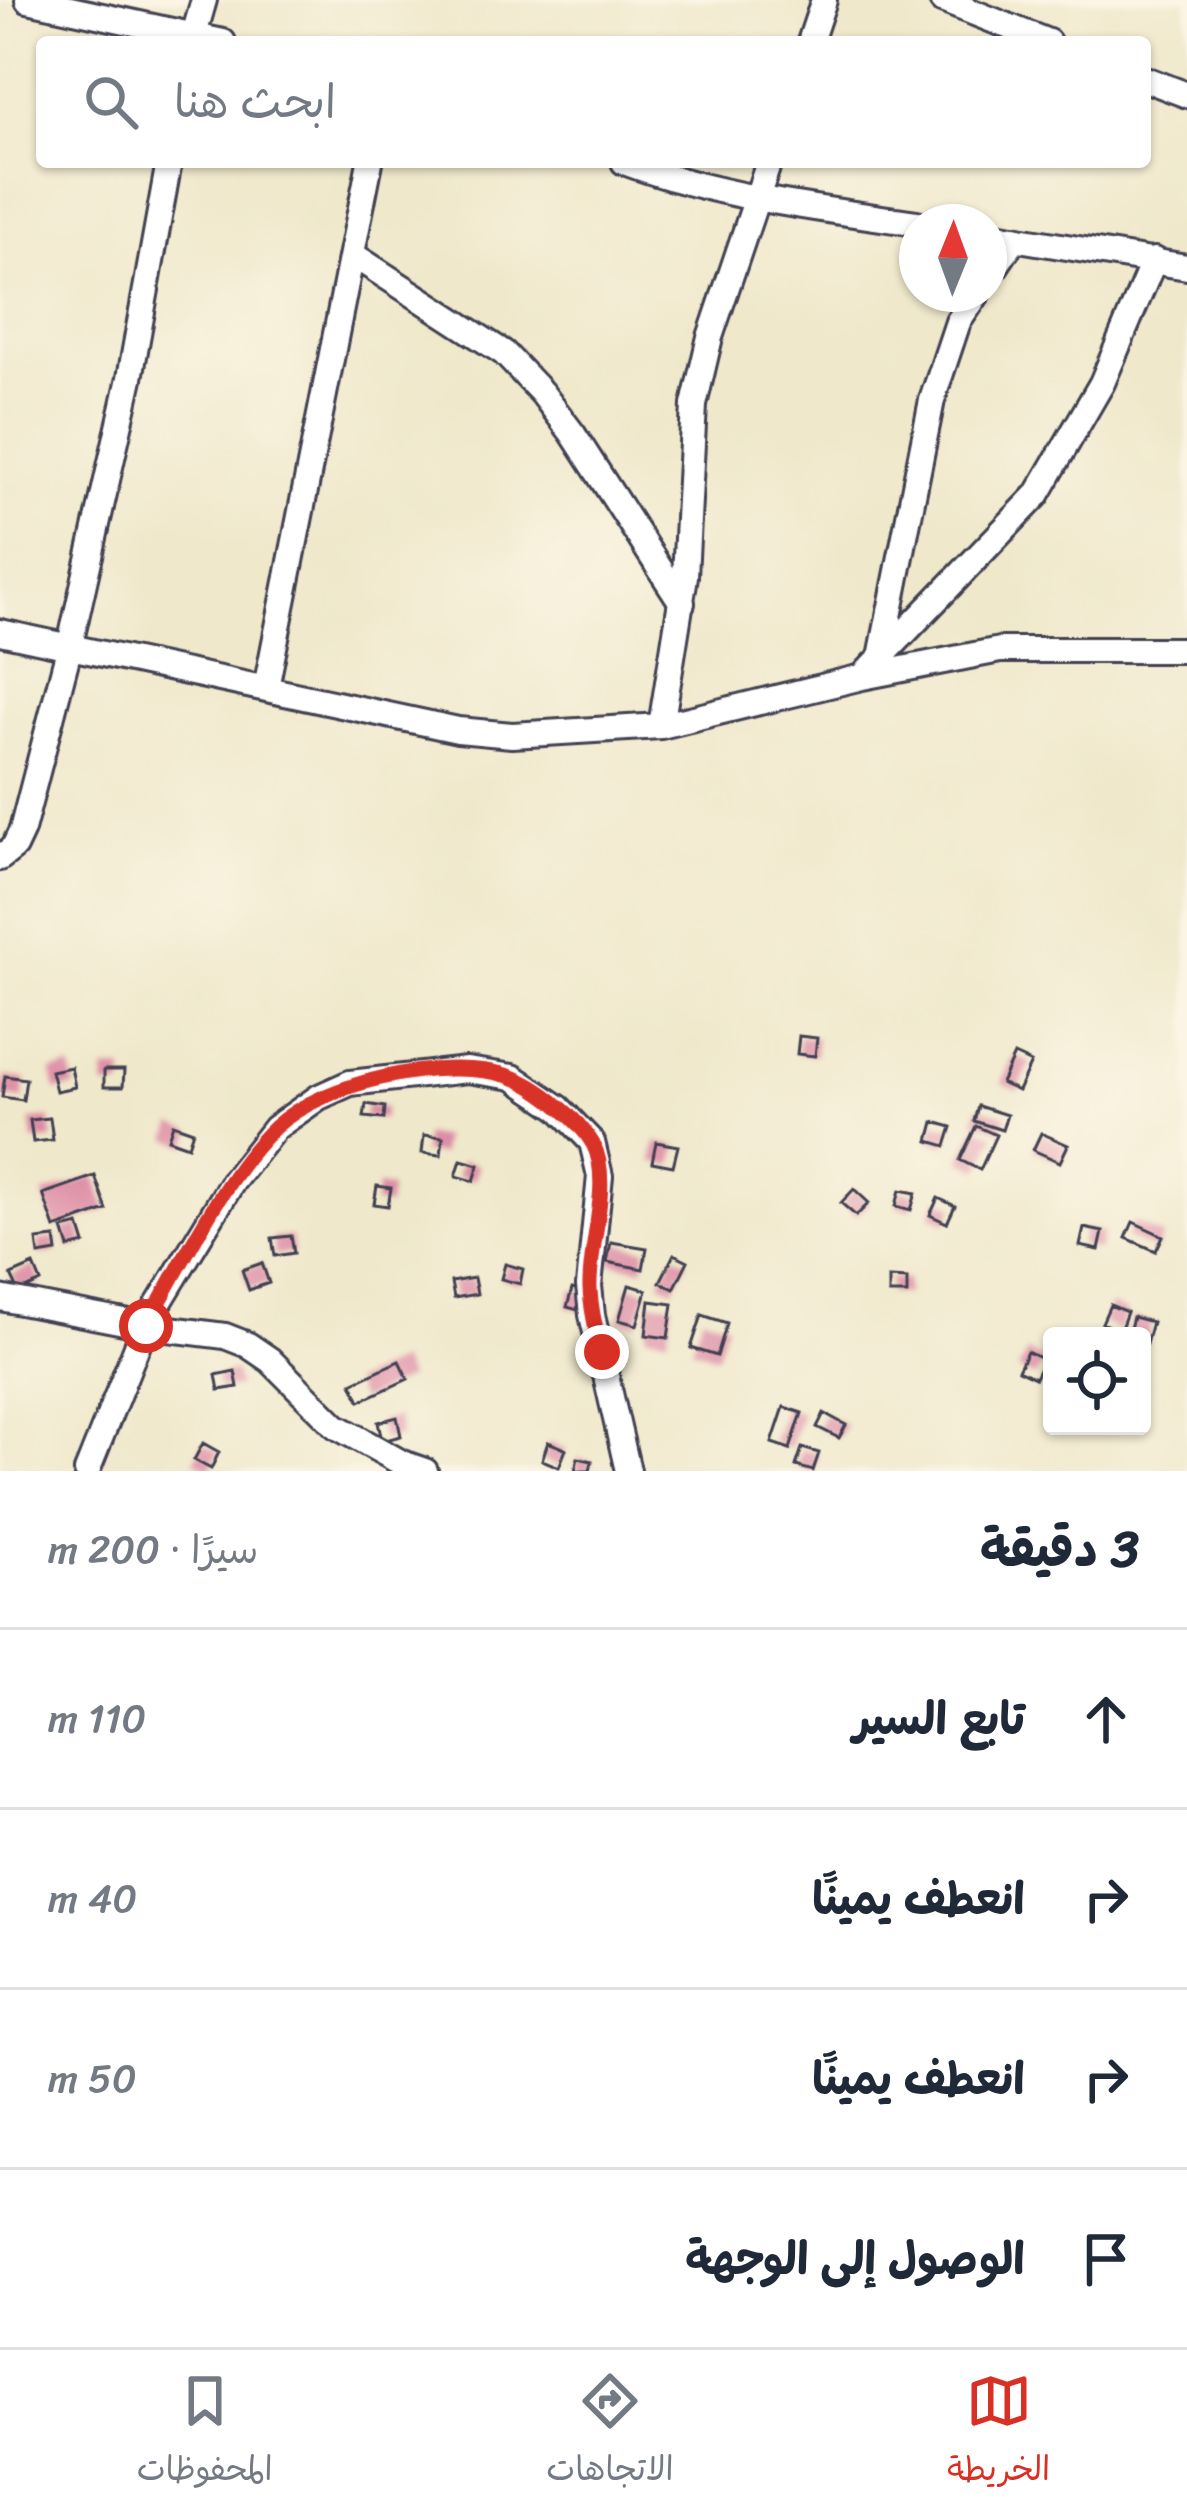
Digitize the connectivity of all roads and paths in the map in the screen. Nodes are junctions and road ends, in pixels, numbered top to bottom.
1 (28, 0) edge
2 (204, 0) edge
3 (795, 0) edge
4 (943, 0) edge
5 (823, 4) edge
6 (180, 36) edge
7 (194, 36) edge
8 (812, 36) edge
9 (1033, 36) edge
10 (1151, 81) edge
11 (1187, 95) edge
12 (169, 168) edge
13 (369, 168) edge
14 (640, 168) edge
15 (767, 168) edge
16 (756, 200) junction
17 (899, 221) edge
18 (1007, 237) edge
19 (353, 255) junction
20 (1154, 260) junction
21 (1187, 267) edge
22 (965, 312) edge
23 (682, 603) junction
24 (0, 632) edge
25 (69, 650) junction
26 (1187, 650) edge
27 (871, 668) junction
28 (266, 688) junction
29 (661, 726) junction
30 (0, 858) edge
31 (0, 1298) edge
32 (146, 1326) junction
33 (87, 1471) edge
34 (425, 1471) edge
35 (628, 1471) edge

1 - 6 street
2 - 7 street
3 - 5 street
4 - 9 street
5 - 8 street
10 - 11 street
12 - 25 street
13 - 19 street
14 - 16 street
15 - 16 street
16 - 17 street
16 - 23 street
18 - 20 street
19 - 23 street
19 - 28 street
20 - 21 street
20 - 27 street
22 - 27 street
23 - 29 street
24 - 25 street
25 - 28 street
25 - 30 street
26 - 27 street
27 - 29 street
28 - 29 street
31 - 32 street
32 - 33 street
32 - 34 street
32 - 35 street

